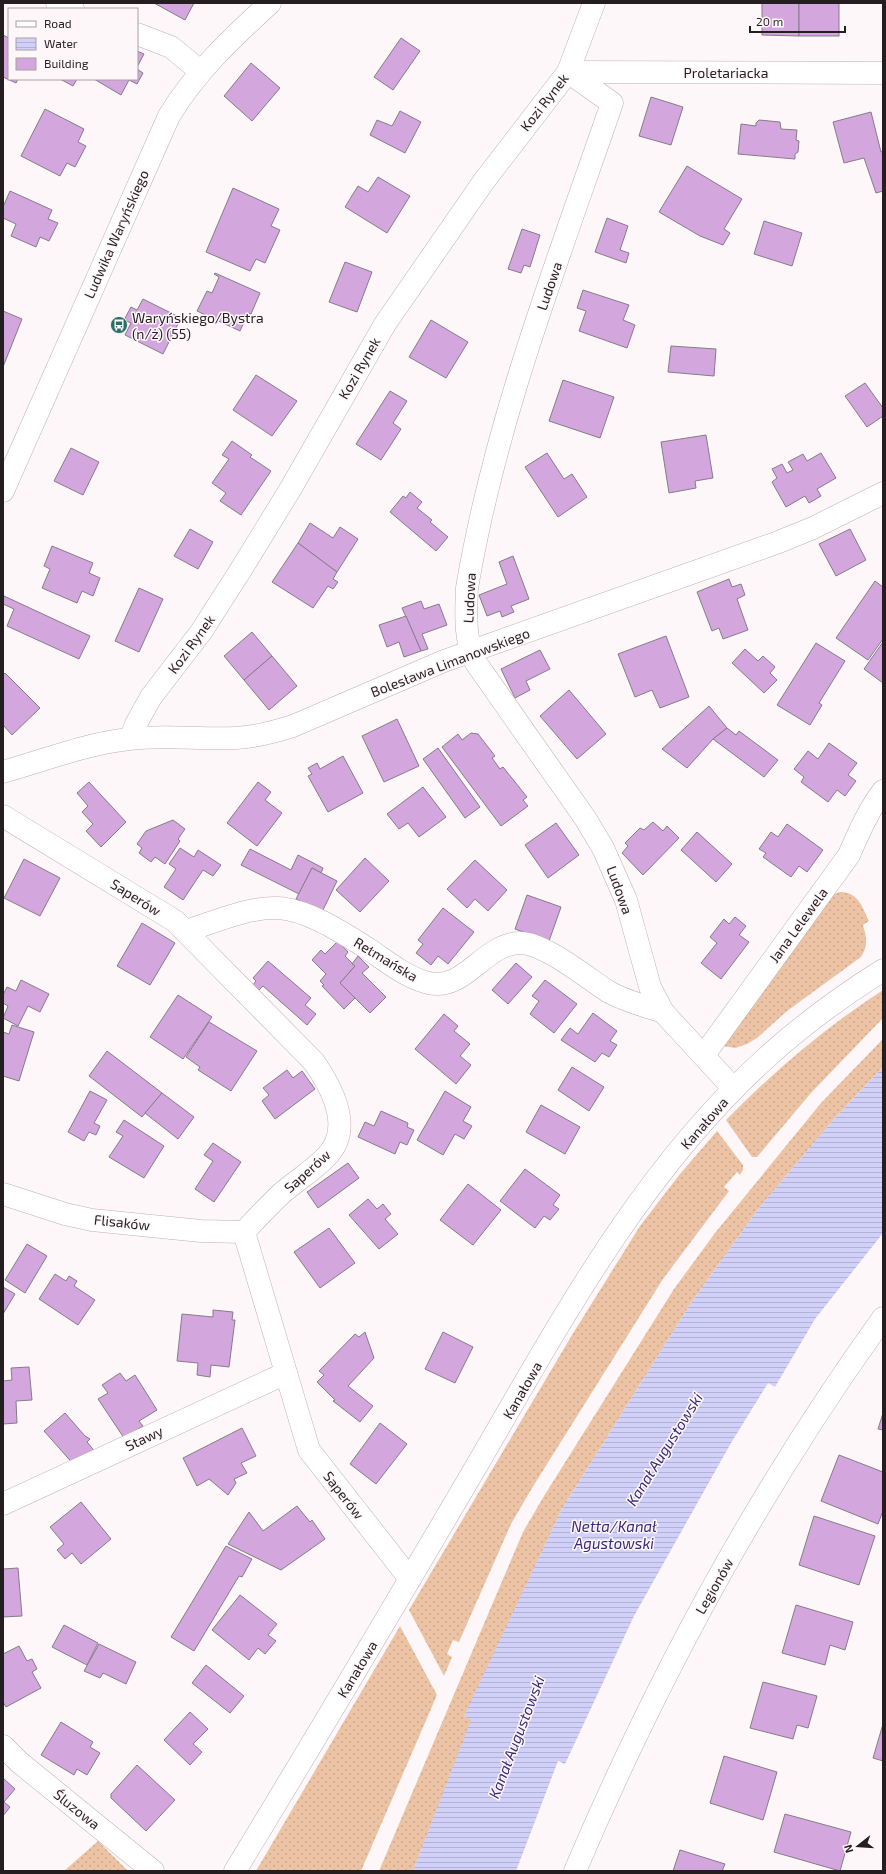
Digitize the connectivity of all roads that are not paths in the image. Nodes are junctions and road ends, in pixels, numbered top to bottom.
1 (58, 3) edge
2 (270, 3) edge
3 (594, 3) edge
4 (70, 8) edge
5 (138, 34) edge
6 (200, 71) junction
7 (568, 72) junction
8 (883, 73) edge
9 (3, 491) edge
10 (883, 493) edge
11 (470, 651) junction
12 (131, 738) junction
13 (3, 772) edge
14 (883, 791) edge
15 (3, 816) edge
16 (186, 931) junction
17 (883, 970) edge
18 (663, 1012) junction
19 (704, 1055) junction
20 (734, 1089) junction
21 (3, 1194) edge
22 (244, 1232) junction
23 (883, 1318) edge
24 (286, 1373) junction
25 (3, 1504) edge
26 (410, 1579) junction
27 (3, 1746) edge
28 (153, 1871) edge
29 (235, 1871) edge
30 (575, 1871) edge

1 - 4 street
2 - 6 street, Ludwika Waryńskiego
3 - 7 street, Kozi Rynek
5 - 6 street
6 - 9 street, Ludwika Waryńskiego
7 - 8 street, Proletariacka
7 - 11 street, Ludowa
7 - 12 street, Kozi Rynek
10 - 11 street, Bolesława Limanowskiego
11 - 12 street, Bolesława Limanowskiego
11 - 18 street, Ludowa
12 - 13 street, Bolesława Limanowskiego
14 - 19 street, Jana Lelewela
15 - 16 street, Saperów
16 - 18 street, Retmańska
16 - 22 street, Saperów
17 - 20 street, Kanałowa
18 - 19 street, Ludowa
19 - 20 street, Ludowa
20 - 26 street, Kanałowa
21 - 22 street, Flisaków
22 - 24 street, Saperów
23 - 30 street, Legionów
24 - 25 street, Stawy
24 - 26 street, Saperów
26 - 29 street, Kanałowa
27 - 28 street, Śluzowa

